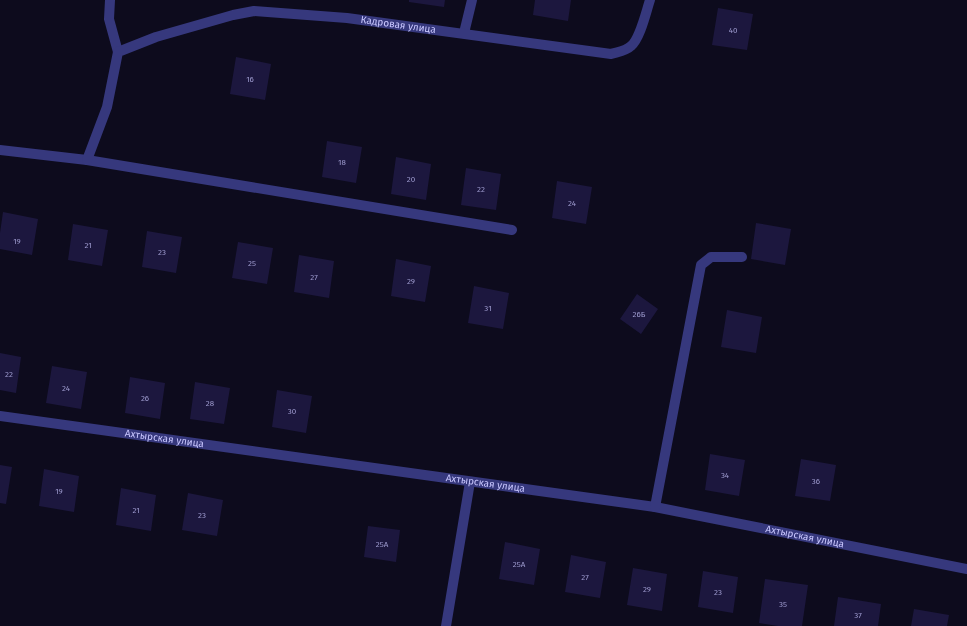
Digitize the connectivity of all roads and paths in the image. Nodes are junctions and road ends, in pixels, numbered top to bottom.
1 (110, 0) edge
2 (472, 0) edge
3 (650, 0) edge
4 (464, 33) junction
5 (118, 52) junction
6 (0, 150) edge
7 (87, 160) junction
8 (512, 230) dead end
9 (742, 256) dead end
10 (0, 416) edge
11 (470, 482) junction
12 (654, 506) junction
13 (967, 569) edge
14 (446, 626) edge

1 - 5 street
2 - 4 street
3 - 4 street, Кадровая улица
4 - 5 street, Кадровая улица
5 - 7 street
6 - 7 street
7 - 8 street
9 - 12 street
10 - 11 street, Ахтырская улица
11 - 12 street, Ахтырская улица
11 - 14 street
12 - 13 street, Ахтырская улица

